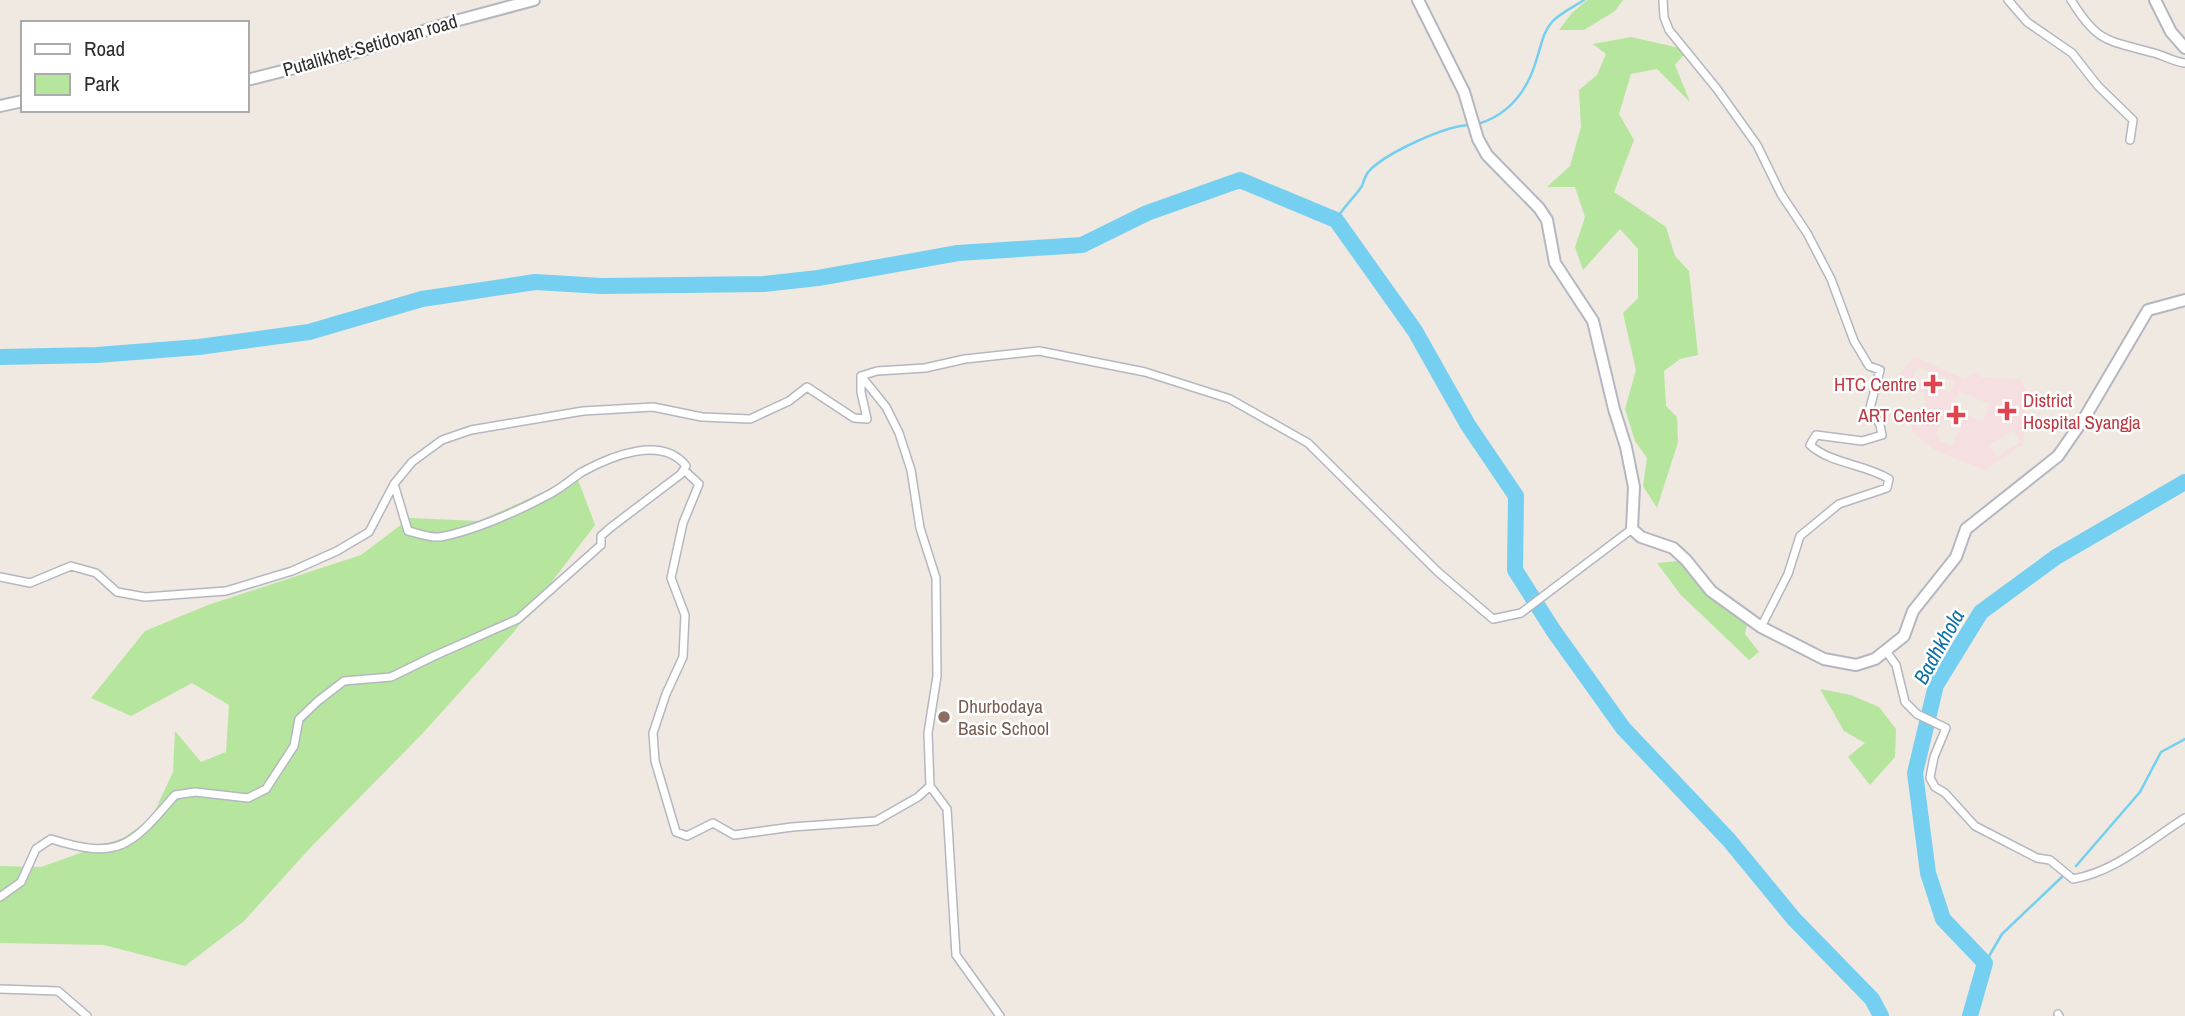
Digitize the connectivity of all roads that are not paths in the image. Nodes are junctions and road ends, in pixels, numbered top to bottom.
1 (534, 0) edge
2 (1418, 0) edge
3 (1663, 0) edge
4 (2008, 0) edge
5 (2071, 0) edge
6 (2155, 0) edge
7 (2185, 48) edge
8 (2185, 63) edge
9 (248, 80) edge
10 (21, 102) edge
11 (0, 106) edge
12 (2130, 140) dead end
13 (2185, 300) edge
14 (861, 376) junction
15 (684, 470) junction
16 (394, 484) junction
17 (1629, 532) junction
18 (0, 577) edge
19 (1761, 627) junction
20 (1886, 651) junction
21 (930, 786) junction
22 (2185, 818) edge
23 (0, 897) edge
24 (0, 989) edge
25 (87, 1016) edge
26 (1000, 1016) edge

1 - 9 main road, Putalikhet-Setidovan road
2 - 17 main road
3 - 19 street
4 - 12 street
5 - 8 street
6 - 7 main road
10 - 11 main road
13 - 20 main road
14 - 16 street
14 - 17 street
14 - 21 street
15 - 16 street
15 - 21 street
15 - 23 street
16 - 18 street
17 - 19 main road
19 - 20 main road
20 - 22 street
21 - 26 street
24 - 25 street

